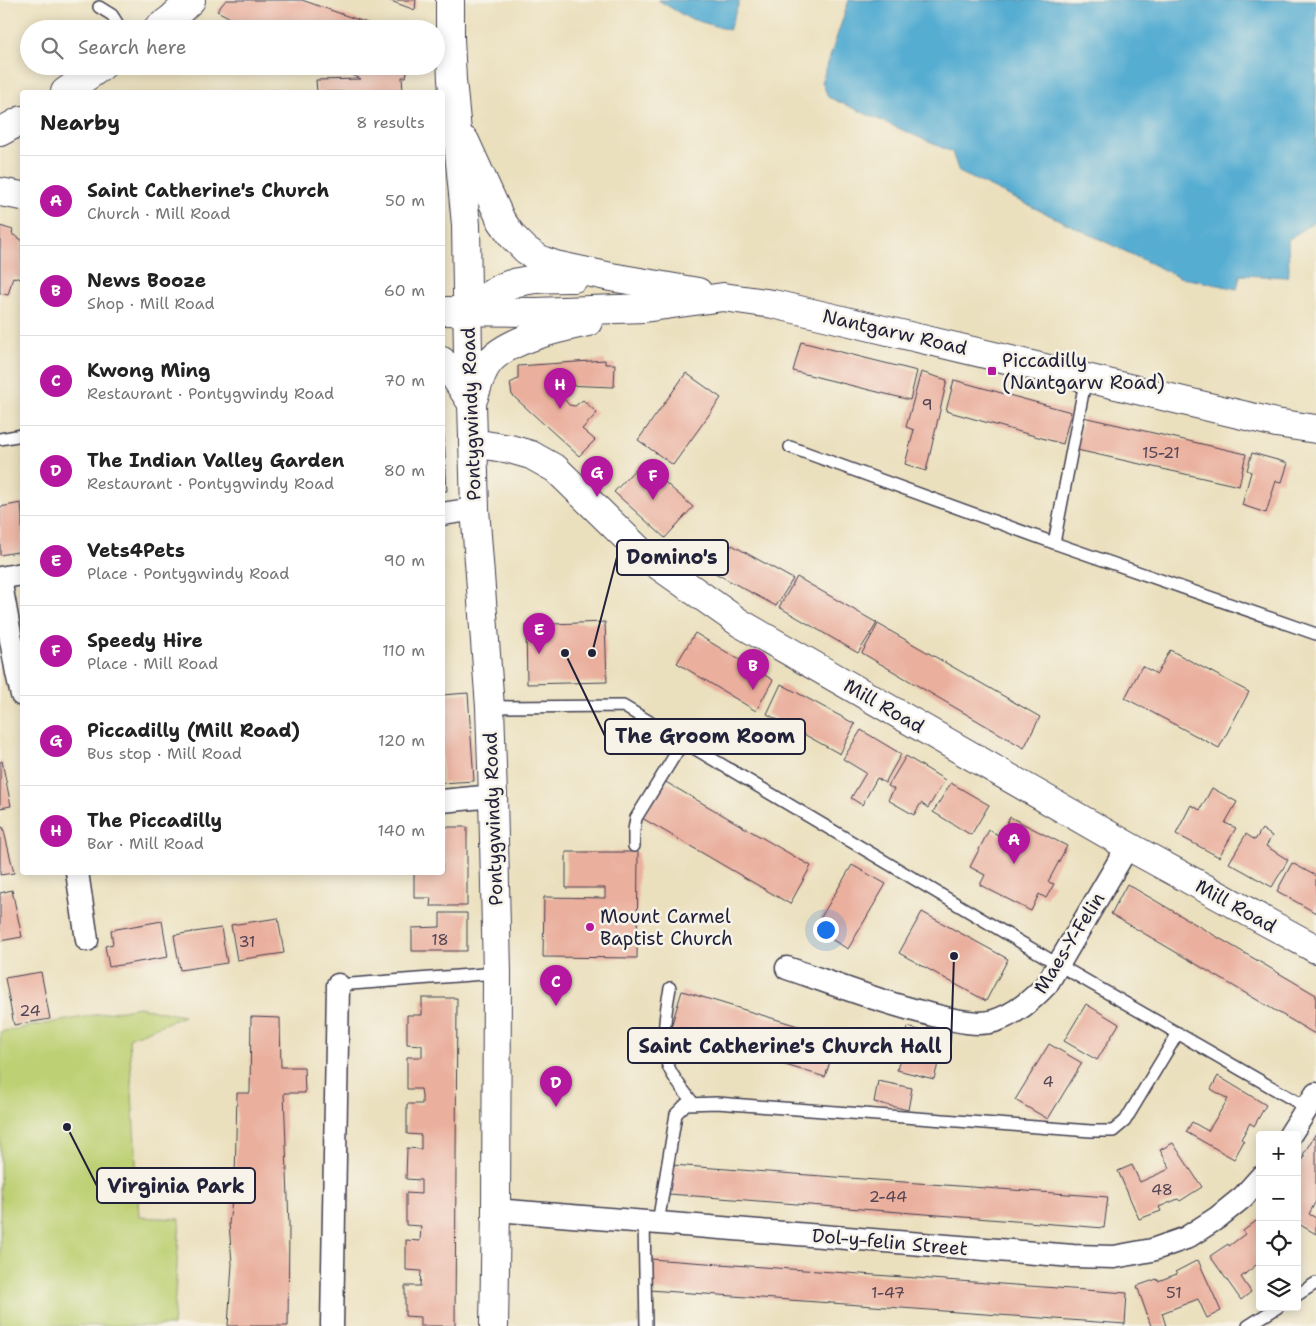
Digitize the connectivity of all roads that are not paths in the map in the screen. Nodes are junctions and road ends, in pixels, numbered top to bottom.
1 (191, 0) edge
2 (450, 0) edge
3 (99, 7) dead end
4 (115, 20) edge
5 (169, 20) edge
6 (89, 75) edge
7 (68, 90) edge
8 (20, 121) edge
9 (456, 122) junction
10 (0, 132) edge
11 (0, 192) edge
12 (20, 196) edge
13 (611, 277) junction
14 (722, 297) junction
15 (644, 308) junction
16 (455, 312) edge
17 (445, 365) edge
18 (1086, 377) junction
19 (472, 403) junction
20 (1316, 429) edge
21 (20, 435) edge
22 (0, 439) edge
23 (473, 444) junction
24 (790, 447) dead end
25 (475, 510) junction
26 (445, 514) edge
27 (1054, 543) junction
28 (20, 574) edge
29 (0, 578) edge
30 (1316, 634) edge
31 (20, 687) edge
32 (490, 707) junction
33 (683, 742) junction
34 (493, 796) junction
35 (445, 801) edge
36 (634, 846) dead end
37 (1128, 846) junction
38 (77, 875) edge
39 (87, 940) dead end
40 (1316, 949) edge
41 (1059, 965) junction
42 (787, 968) dead end
43 (497, 973) junction
44 (338, 985) joint
45 (670, 988) dead end
46 (1178, 1033) junction
47 (693, 1104) junction
48 (1313, 1105) edge
49 (1293, 1131) edge
50 (1256, 1183) edge
51 (496, 1210) junction
52 (651, 1222) junction
53 (1316, 1284) edge
54 (1301, 1293) edge
55 (1272, 1311) edge
56 (332, 1326) edge
57 (494, 1326) edge
58 (646, 1326) edge
59 (1248, 1326) edge

1 - 5 main road
2 - 9 main road, Pontygwindy Road
3 - 4 lane
6 - 7 main road
8 - 10 main road
9 - 13 main road
9 - 16 main road, Pontygwindy Road
11 - 12 main road
13 - 14 main road
13 - 16 main road
14 - 15 main road, Nantgarw Road
14 - 18 main road, Nantgarw Road
15 - 16 main road, Nantgarw Road
15 - 19 main road
16 - 19 main road, Pontygwindy Road
17 - 19 main road
18 - 20 main road, Nantgarw Road
18 - 27 lane
19 - 23 main road, Pontygwindy Road
21 - 22 lane
23 - 25 main road, Pontygwindy Road
23 - 37 main road, Mill Road
24 - 27 lane
25 - 26 street
25 - 32 main road, Pontygwindy Road
27 - 30 lane
28 - 29 street
29 - 31 street
32 - 33 lane
32 - 34 main road, Pontygwindy Road
33 - 36 lane
33 - 41 lane
34 - 35 street
34 - 43 main road, Pontygwindy Road
37 - 40 main road, Mill Road
37 - 41 street, Maes-Y-Felin
38 - 39 street
41 - 42 street, Maes-Y-Felin
41 - 46 lane
43 - 44 lane
43 - 51 main road, Pontygwindy Road
44 - 56 street
45 - 47 lane
46 - 47 lane
46 - 48 lane
47 - 52 lane
48 - 49 street
50 - 52 street, Dol-y-felin Street
51 - 52 street, Dol-y-felin Street
51 - 57 main road, Pontygwindy Road
52 - 58 lane
53 - 54 lane
55 - 59 lane

